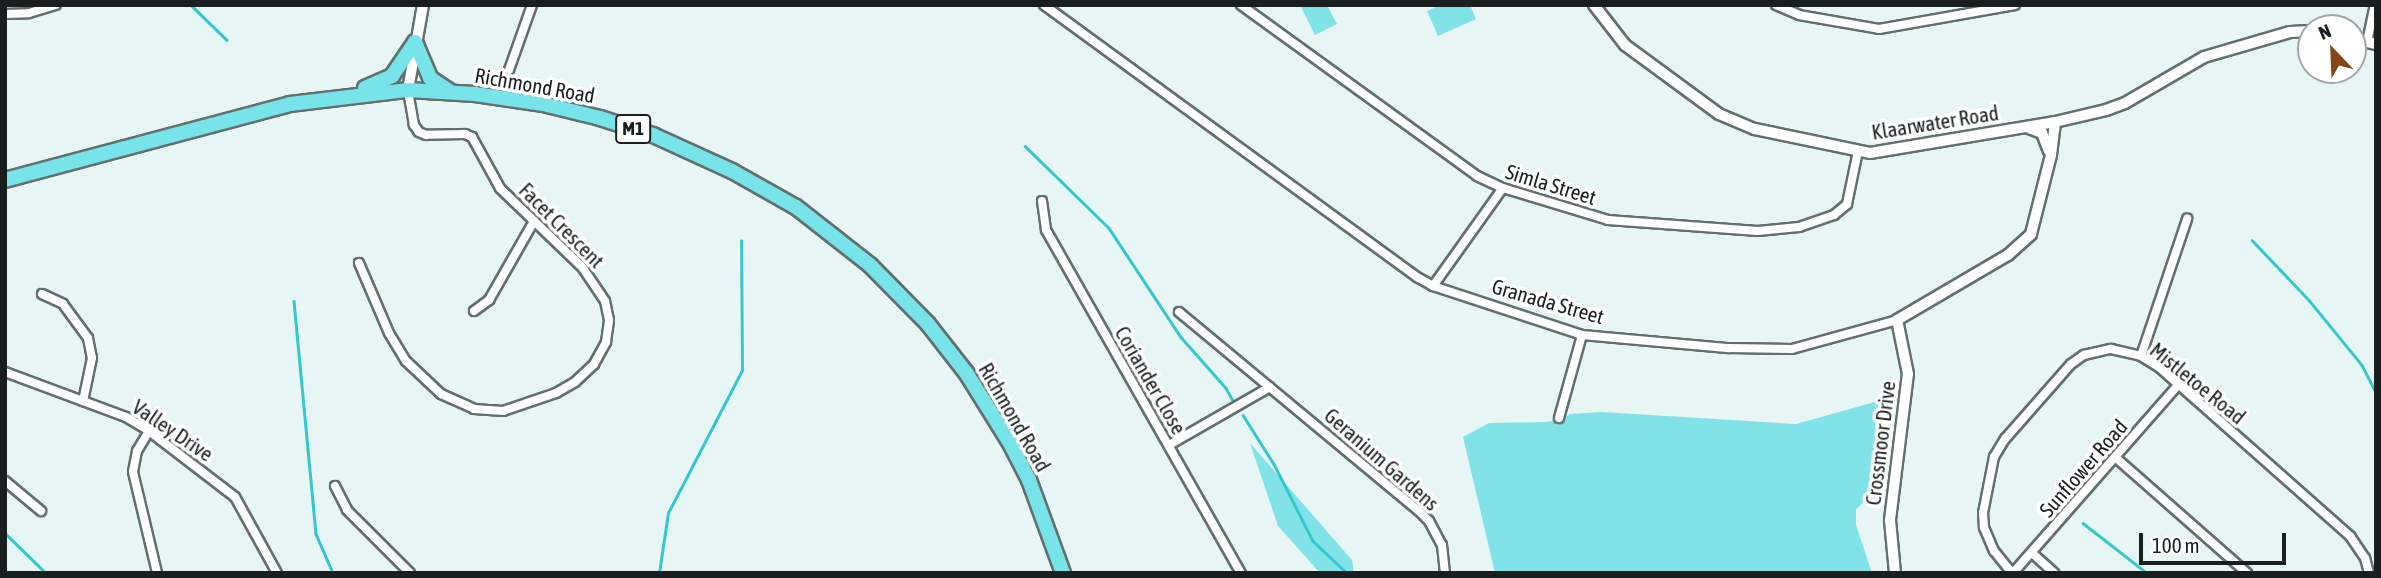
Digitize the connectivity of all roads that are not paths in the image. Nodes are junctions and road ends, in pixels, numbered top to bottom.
1 (56, 5) edge
2 (423, 5) edge
3 (532, 5) edge
4 (1044, 5) edge
5 (1241, 5) edge
6 (1594, 5) edge
7 (1776, 5) edge
8 (2015, 5) edge
9 (2375, 5) edge
10 (5, 14) edge
11 (2297, 32) edge
12 (415, 43) junction
13 (2371, 43) edge
14 (509, 70) dead end
15 (408, 90) junction
16 (450, 92) junction
17 (333, 97) junction
18 (2055, 122) junction
19 (2026, 127) junction
20 (1858, 151) junction
21 (2051, 155) junction
22 (5, 180) edge
23 (1503, 188) junction
24 (1042, 201) dead end
25 (2187, 219) dead end
26 (534, 221) junction
27 (359, 263) dead end
28 (1433, 286) junction
29 (42, 294) dead end
30 (474, 311) dead end
31 (1180, 312) dead end
32 (1897, 320) junction
33 (1582, 335) junction
34 (2141, 356) junction
35 (5, 372) edge
36 (2178, 385) junction
37 (1270, 387) junction
38 (83, 401) junction
39 (1559, 418) dead end
40 (149, 431) junction
41 (1169, 445) junction
42 (2115, 457) junction
43 (5, 481) edge
44 (335, 486) dead end
45 (41, 511) dead end
46 (2032, 553) junction
47 (157, 573) edge
48 (277, 573) edge
49 (410, 573) edge
50 (1063, 573) edge
51 (1241, 573) edge
52 (1445, 573) edge
53 (1895, 573) edge
54 (2012, 573) edge
55 (2054, 573) edge
56 (2247, 573) edge
57 (2369, 573) edge

1 - 10 street
2 - 12 street
3 - 14 street
4 - 28 street, Granada Street
5 - 23 street, Simla Street
6 - 20 street, Klaarwater Road
7 - 8 street
9 - 13 street
11 - 18 street, Klaarwater Road
12 - 15 street
12 - 16 highway
12 - 17 highway
15 - 16 highway, Richmond Road / M1
15 - 17 highway, Richmond Road / M1
15 - 26 street, Facet Crescent
16 - 50 highway, Richmond Road / M1
17 - 22 highway, Richmond Road / M1
18 - 19 street, Klaarwater Road
18 - 21 street, Granada Street
19 - 20 street, Klaarwater Road
19 - 21 street
20 - 23 street, Simla Street
21 - 32 street, Granada Street
23 - 28 street
24 - 41 street, Coriander Close
25 - 34 street
26 - 27 street, Facet Crescent
26 - 30 street
28 - 33 street, Granada Street
29 - 38 street
31 - 37 street, Geranium Gardens
32 - 33 street, Granada Street
32 - 53 street, Crossmoor Drive
33 - 39 street
34 - 36 street, Mistletoe Road
34 - 54 street, Mistletoe Road
35 - 38 street, Valley Drive
36 - 42 street, Sunflower Road
36 - 57 street, Mistletoe Road
37 - 41 street
37 - 52 street, Geranium Gardens
38 - 40 street, Valley Drive
40 - 47 street
40 - 48 street, Valley Drive
41 - 51 street, Coriander Close
42 - 46 street, Sunflower Road
42 - 56 street
43 - 45 street
44 - 49 street
46 - 54 street, Sunflower Road
46 - 55 street

